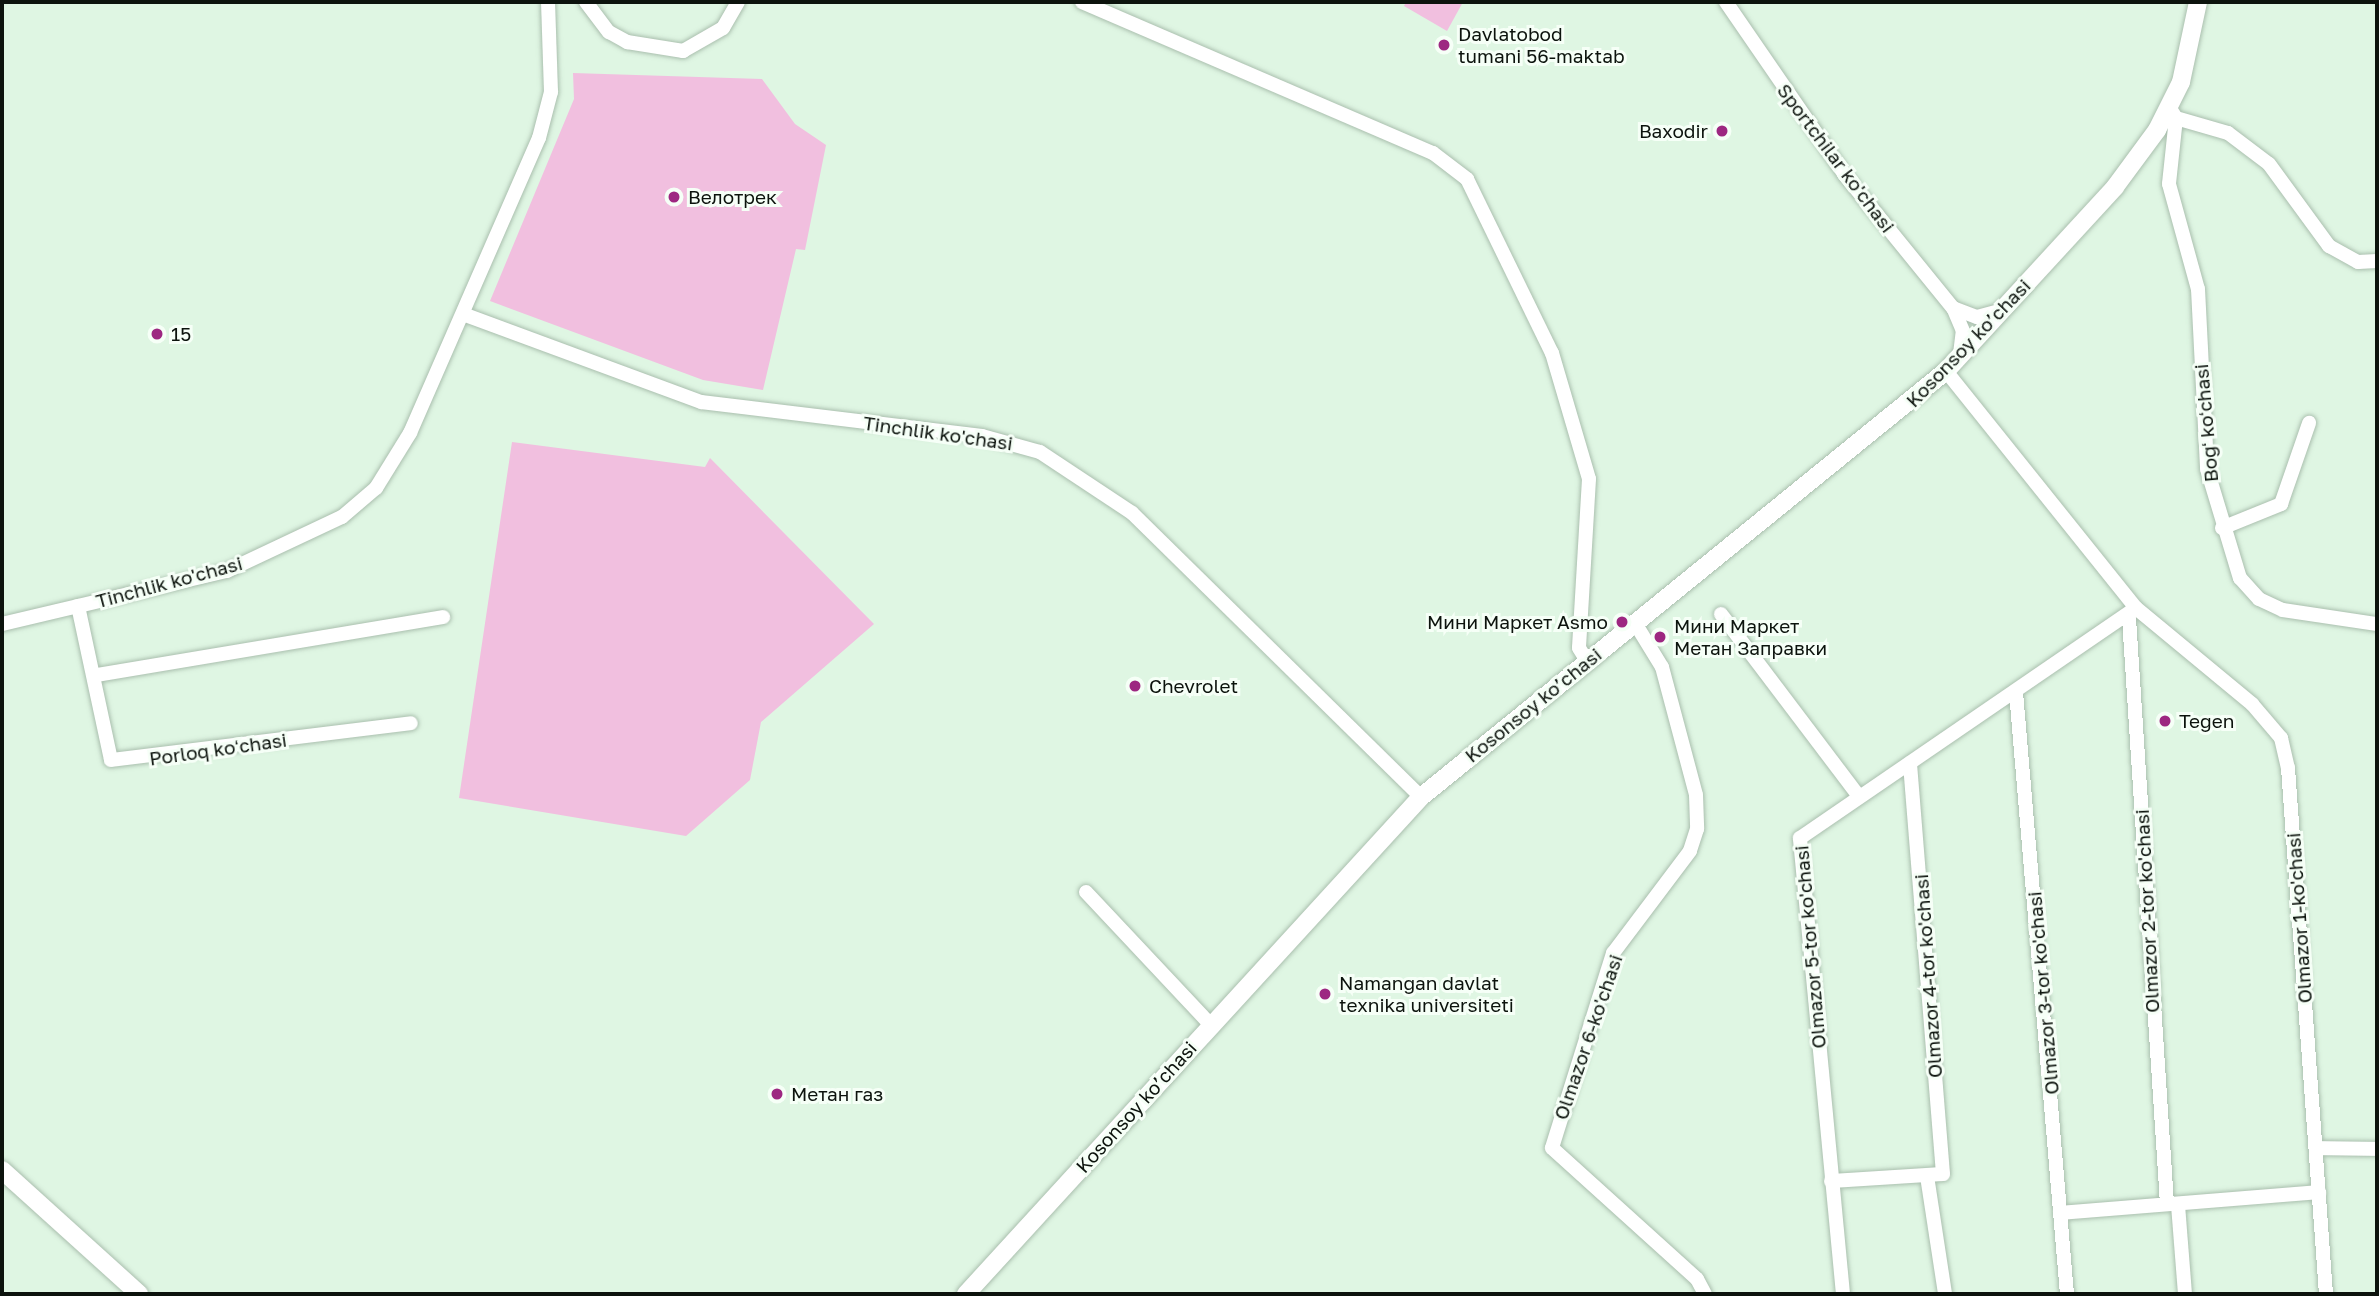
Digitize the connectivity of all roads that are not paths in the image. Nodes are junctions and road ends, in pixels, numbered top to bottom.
1 (548, 2) edge
2 (586, 2) edge
3 (738, 2) edge
4 (1082, 2) edge
5 (1726, 2) edge
6 (2198, 2) edge
7 (2173, 113) junction
8 (2377, 261) edge
9 (1953, 308) junction
10 (2001, 310) junction
11 (463, 314) junction
12 (1960, 354) junction
13 (1946, 371) junction
14 (2309, 423) dead end
15 (2222, 528) junction
16 (78, 606) junction
17 (2132, 613) junction
18 (1721, 614) dead end
19 (443, 617) dead end
20 (1635, 623) junction
21 (2, 624) edge
22 (2377, 624) edge
23 (1587, 661) junction
24 (97, 675) junction
25 (2016, 692) junction
26 (411, 723) dead end
27 (1910, 763) junction
28 (1858, 795) junction
29 (1421, 797) junction
30 (1086, 892) dead end
31 (1211, 1025) junction
32 (2316, 1148) junction
33 (2377, 1149) edge
34 (2, 1170) edge
35 (1927, 1176) junction
36 (1831, 1181) junction
37 (2319, 1192) junction
38 (2173, 1204) junction
39 (2060, 1213) junction
40 (139, 1294) edge
41 (965, 1294) edge
42 (1705, 1294) edge
43 (1843, 1294) edge
44 (1945, 1294) edge
45 (2067, 1294) edge
46 (2185, 1294) edge
47 (2326, 1294) edge

1 - 11 street, Tinchlik ko'chasi
2 - 3 street
4 - 23 street
5 - 9 street, Sportchilar ko'chasi
6 - 7 main road, Kosonsoy ko’chasi
7 - 8 street
7 - 10 main road, Kosonsoy ko’chasi
7 - 15 street, Bogʻ koʻchasi
9 - 10 street
9 - 12 street
10 - 12 main road, Kosonsoy ko’chasi
11 - 16 street, Tinchlik ko'chasi
11 - 29 street, Tinchlik ko'chasi
12 - 13 main road, Kosonsoy ko’chasi
13 - 17 street, Olmazor 1-ko'chasi
13 - 20 main road, Kosonsoy ko’chasi
14 - 15 street
15 - 22 street, Bogʻ koʻchasi
16 - 21 street, Tinchlik ko'chasi
16 - 24 street, Porloq koʻchasi
17 - 25 street, Olmazor 5-tor ko'chasi
17 - 32 street, Olmazor 1-ko'chasi
17 - 38 street, Olmazor 2-tor ko'chasi
18 - 28 street
19 - 24 street
20 - 23 main road, Kosonsoy ko’chasi
20 - 42 street, Olmazor 6-ko'chasi
23 - 29 main road, Kosonsoy ko’chasi
24 - 26 street, Porloq koʻchasi
25 - 27 street, Olmazor 5-tor ko'chasi
25 - 39 street, Olmazor 3-tor ko'chasi
27 - 28 street, Olmazor 5-tor ko'chasi
27 - 35 street, Olmazor 4-tor ko'chasi
28 - 36 street, Olmazor 5-tor ko'chasi
29 - 31 main road, Kosonsoy ko’chasi
30 - 31 street
31 - 41 main road, Kosonsoy ko’chasi
32 - 33 street
32 - 37 street, Olmazor 1-ko'chasi
34 - 40 main road
35 - 36 street
35 - 44 street
36 - 43 street, Olmazor 5-tor ko'chasi
37 - 38 street
37 - 47 street, Olmazor 1-ko'chasi
38 - 39 street
38 - 46 street, Olmazor 2-tor ko'chasi
39 - 45 street, Olmazor 3-tor ko'chasi

